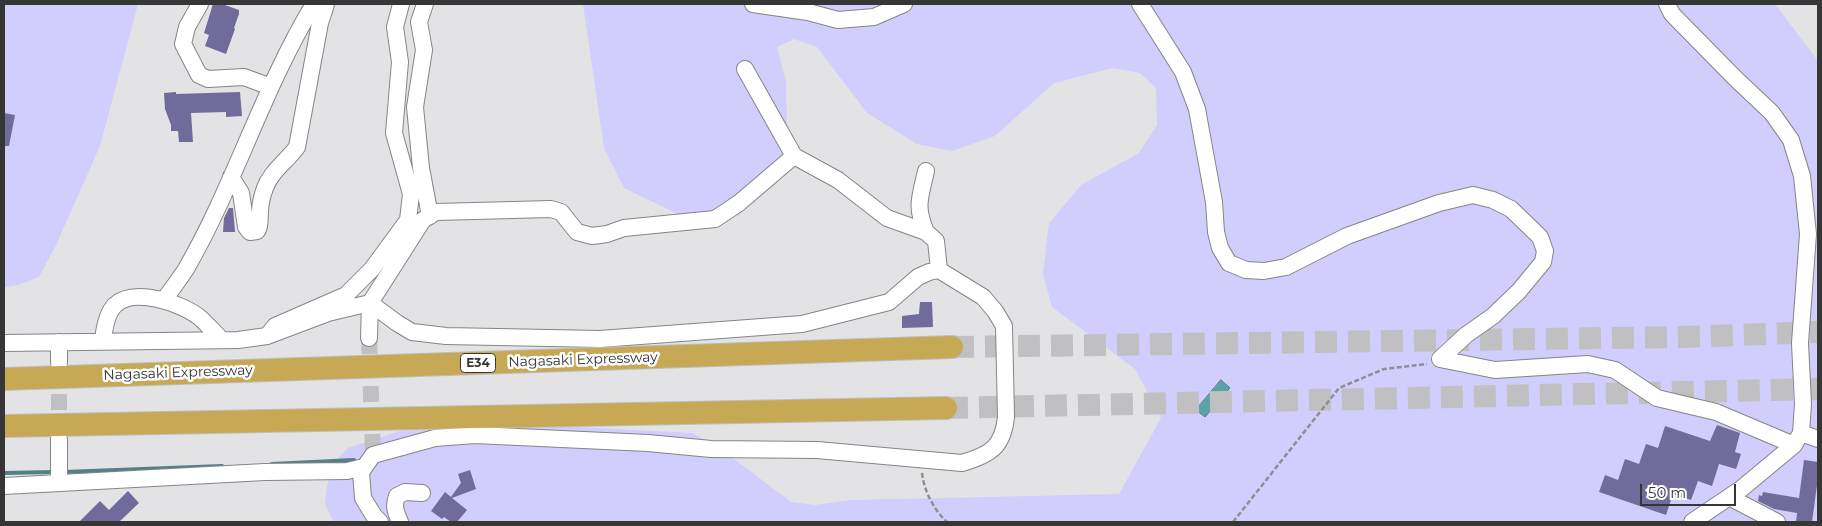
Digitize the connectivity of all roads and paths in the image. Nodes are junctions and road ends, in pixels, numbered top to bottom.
1 (200, 4) edge
2 (400, 4) edge
3 (425, 4) edge
4 (753, 4) edge
5 (904, 4) edge
6 (1140, 4) edge
7 (1667, 4) edge
8 (325, 8) edge
9 (745, 69) dead end
10 (271, 87) junction
11 (794, 156) junction
12 (926, 171) dead end
13 (231, 177) junction
14 (430, 216) junction
15 (926, 232) junction
16 (939, 270) junction
17 (164, 300) junction
18 (370, 303) junction
19 (267, 336) junction
20 (370, 338) tunnel mouth
21 (221, 339) junction
22 (103, 341) junction
23 (59, 342) junction
24 (4, 343) edge
25 (952, 347) tunnel mouth
26 (1440, 359) junction
27 (59, 363) tunnel mouth
28 (4, 379) edge
29 (946, 408) tunnel mouth
30 (4, 426) edge
31 (59, 439) tunnel mouth
32 (1797, 439) junction
33 (1818, 439) edge
34 (920, 459) junction
35 (364, 467) junction
36 (59, 482) junction
37 (4, 486) edge
38 (422, 493) dead end
39 (1724, 500) junction
40 (380, 522) edge
41 (400, 522) edge
42 (947, 522) edge
43 (1233, 522) edge
44 (1692, 522) edge
45 (1715, 522) edge
46 (1777, 522) edge

1 - 10 street
2 - 19 street
3 - 14 street
4 - 5 street
6 - 26 street
7 - 32 street
8 - 10 street
8 - 13 street
9 - 11 street
10 - 13 street
11 - 14 street
11 - 15 street
12 - 15 street
13 - 17 street
14 - 18 street
15 - 16 street
16 - 18 street
16 - 34 street
17 - 21 street
17 - 22 street
18 - 19 street
18 - 20 street
19 - 21 street
21 - 22 street
22 - 23 street
23 - 24 street
23 - 27 street
25 - 28 highway, Nagasaki Expressway / E34
26 - 32 street
26 - 43 path
29 - 30 highway
31 - 36 street
32 - 33 street
32 - 39 street
34 - 35 street
34 - 42 path
35 - 36 street
35 - 40 street
36 - 37 street
38 - 41 street
39 - 44 street
39 - 45 street
39 - 46 street

